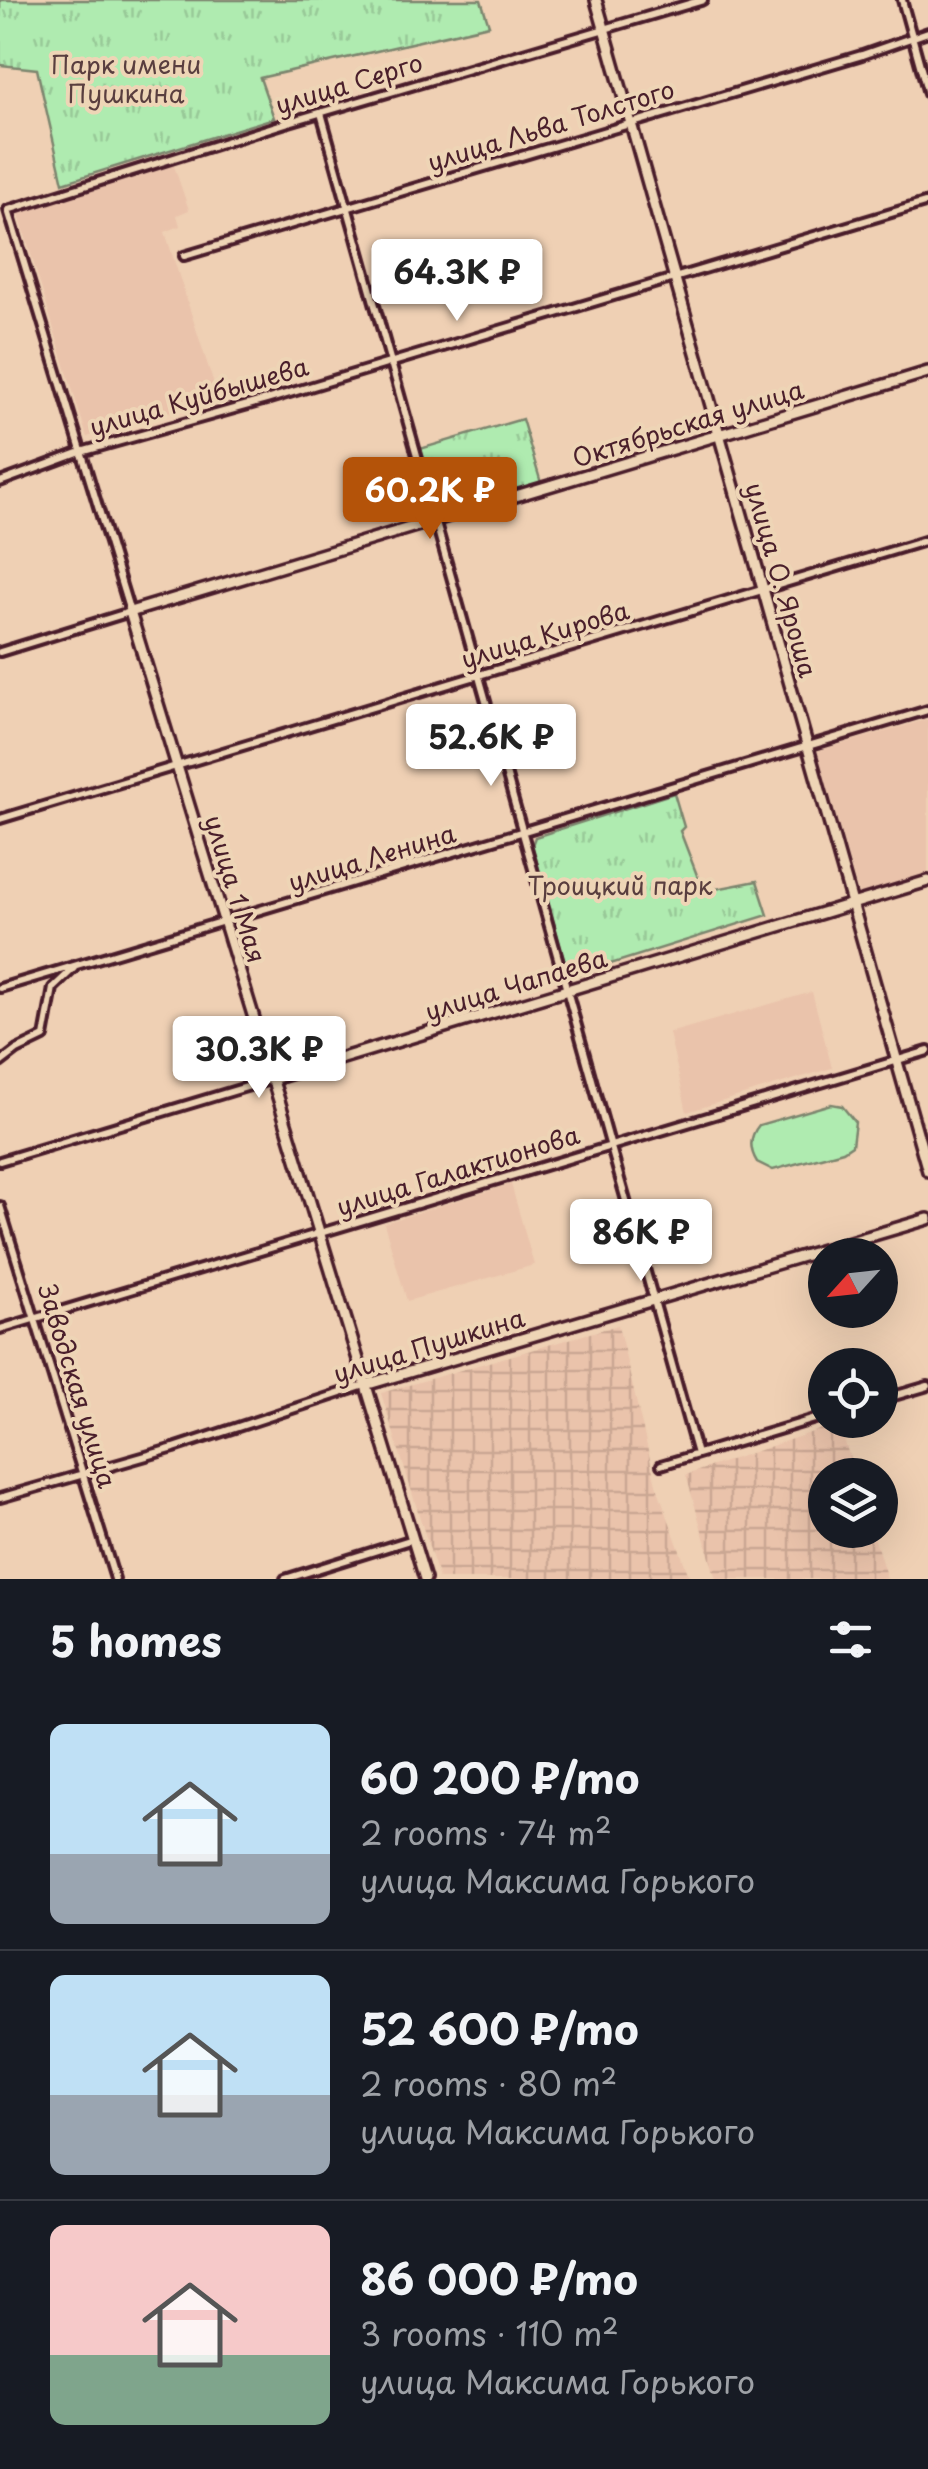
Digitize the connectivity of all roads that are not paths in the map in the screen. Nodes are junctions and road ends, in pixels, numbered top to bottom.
1 (596, 0) edge
2 (704, 0) edge
3 (902, 0) edge
4 (605, 29) junction
5 (928, 32) edge
6 (912, 36) junction
7 (928, 94) edge
8 (321, 113) junction
9 (631, 122) junction
10 (928, 202) edge
11 (348, 208) junction
12 (8, 210) joint
13 (184, 256) dead end
14 (674, 277) junction
15 (391, 362) junction
16 (928, 372) edge
17 (719, 436) junction
18 (81, 452) junction
19 (0, 482) edge
20 (434, 520) junction
21 (928, 540) edge
22 (763, 589) junction
23 (130, 612) junction
24 (0, 652) edge
25 (478, 677) junction
26 (928, 710) edge
27 (806, 746) junction
28 (176, 764) junction
29 (0, 818) edge
30 (522, 832) junction
31 (928, 882) edge
32 (852, 904) junction
33 (225, 923) junction
34 (75, 968) junction
35 (0, 988) edge
36 (566, 991) junction
37 (928, 1051) edge
38 (896, 1060) junction
39 (0, 1063) edge
40 (273, 1079) junction
41 (610, 1146) junction
42 (0, 1161) edge
43 (928, 1171) edge
44 (0, 1206) edge
45 (928, 1218) edge
46 (318, 1235) junction
47 (654, 1300) junction
48 (35, 1318) junction
49 (0, 1329) edge
50 (365, 1385) junction
51 (928, 1386) edge
52 (898, 1395) edge
53 (808, 1421) edge
54 (697, 1454) junction
55 (661, 1464) dead end
56 (82, 1472) junction
57 (0, 1498) edge
58 (413, 1539) junction
59 (114, 1579) edge
60 (285, 1579) edge
61 (425, 1579) edge

1 - 4 main road, улица О. Яроша
2 - 4 street, улица Серго
3 - 6 street
4 - 8 street, улица Серго
4 - 9 main road, улица О. Яроша
5 - 6 street, улица Льва Толстого
6 - 7 street
6 - 9 street, улица Льва Толстого
8 - 11 street
8 - 12 street, улица Серго
9 - 11 street, улица Льва Толстого
9 - 14 main road, улица О. Яроша
10 - 14 street, улица Куйбышева
11 - 13 street, улица Льва Толстого
11 - 15 street
12 - 18 street, улица 1 Мая
14 - 15 street, улица Куйбышева
14 - 17 main road, улица О. Яроша
15 - 18 street, улица Куйбышева
15 - 20 street
16 - 17 main road, Октябрьская улица
17 - 20 main road, Октябрьская улица
17 - 22 main road, улица О. Яроша
18 - 19 street, улица Куйбышева
18 - 23 street, улица 1 Мая
20 - 23 main road, Октябрьская улица
20 - 25 street
21 - 22 street, улица Кирова
22 - 25 street, улица Кирова
22 - 27 main road, улица О. Яроша
23 - 24 street, Октябрьская улица
23 - 28 main road, улица 1 Мая
25 - 28 street, улица Кирова
25 - 30 street
26 - 27 street, улица Ленина
27 - 30 street, улица Ленина
27 - 32 main road, улица О. Яроша
28 - 29 street, улица Кирова
28 - 33 main road, улица 1 Мая
30 - 33 street, улица Ленина
30 - 36 street
31 - 32 main road, улица Чапаева
32 - 36 main road, улица Чапаева
32 - 38 main road, улица О. Яроша
33 - 34 street, улица Ленина
33 - 40 main road, улица 1 Мая
34 - 35 street, улица Ленина
34 - 39 street
36 - 40 main road, улица Чапаева
36 - 41 street
37 - 38 street, улица Галактионова
38 - 41 street, улица Галактионова
38 - 43 main road, улица О. Яроша
40 - 42 street, улица Чапаева
40 - 46 main road, улица 1 Мая
41 - 46 street, улица Галактионова
41 - 47 street
44 - 48 street, Заводская улица
45 - 47 main road, улица Пушкина
46 - 48 street, улица Галактионова
46 - 50 main road, улица 1 Мая
47 - 50 main road, улица Пушкина
47 - 54 street
48 - 49 street, улица Галактионова
48 - 56 street, Заводская улица
50 - 56 street, улица Пушкина
50 - 58 main road, улица 1 Мая
51 - 52 street
53 - 54 street
54 - 55 street
56 - 57 street, улица Пушкина
56 - 59 street, Заводская улица
58 - 60 street
58 - 61 main road, улица 1 Мая

